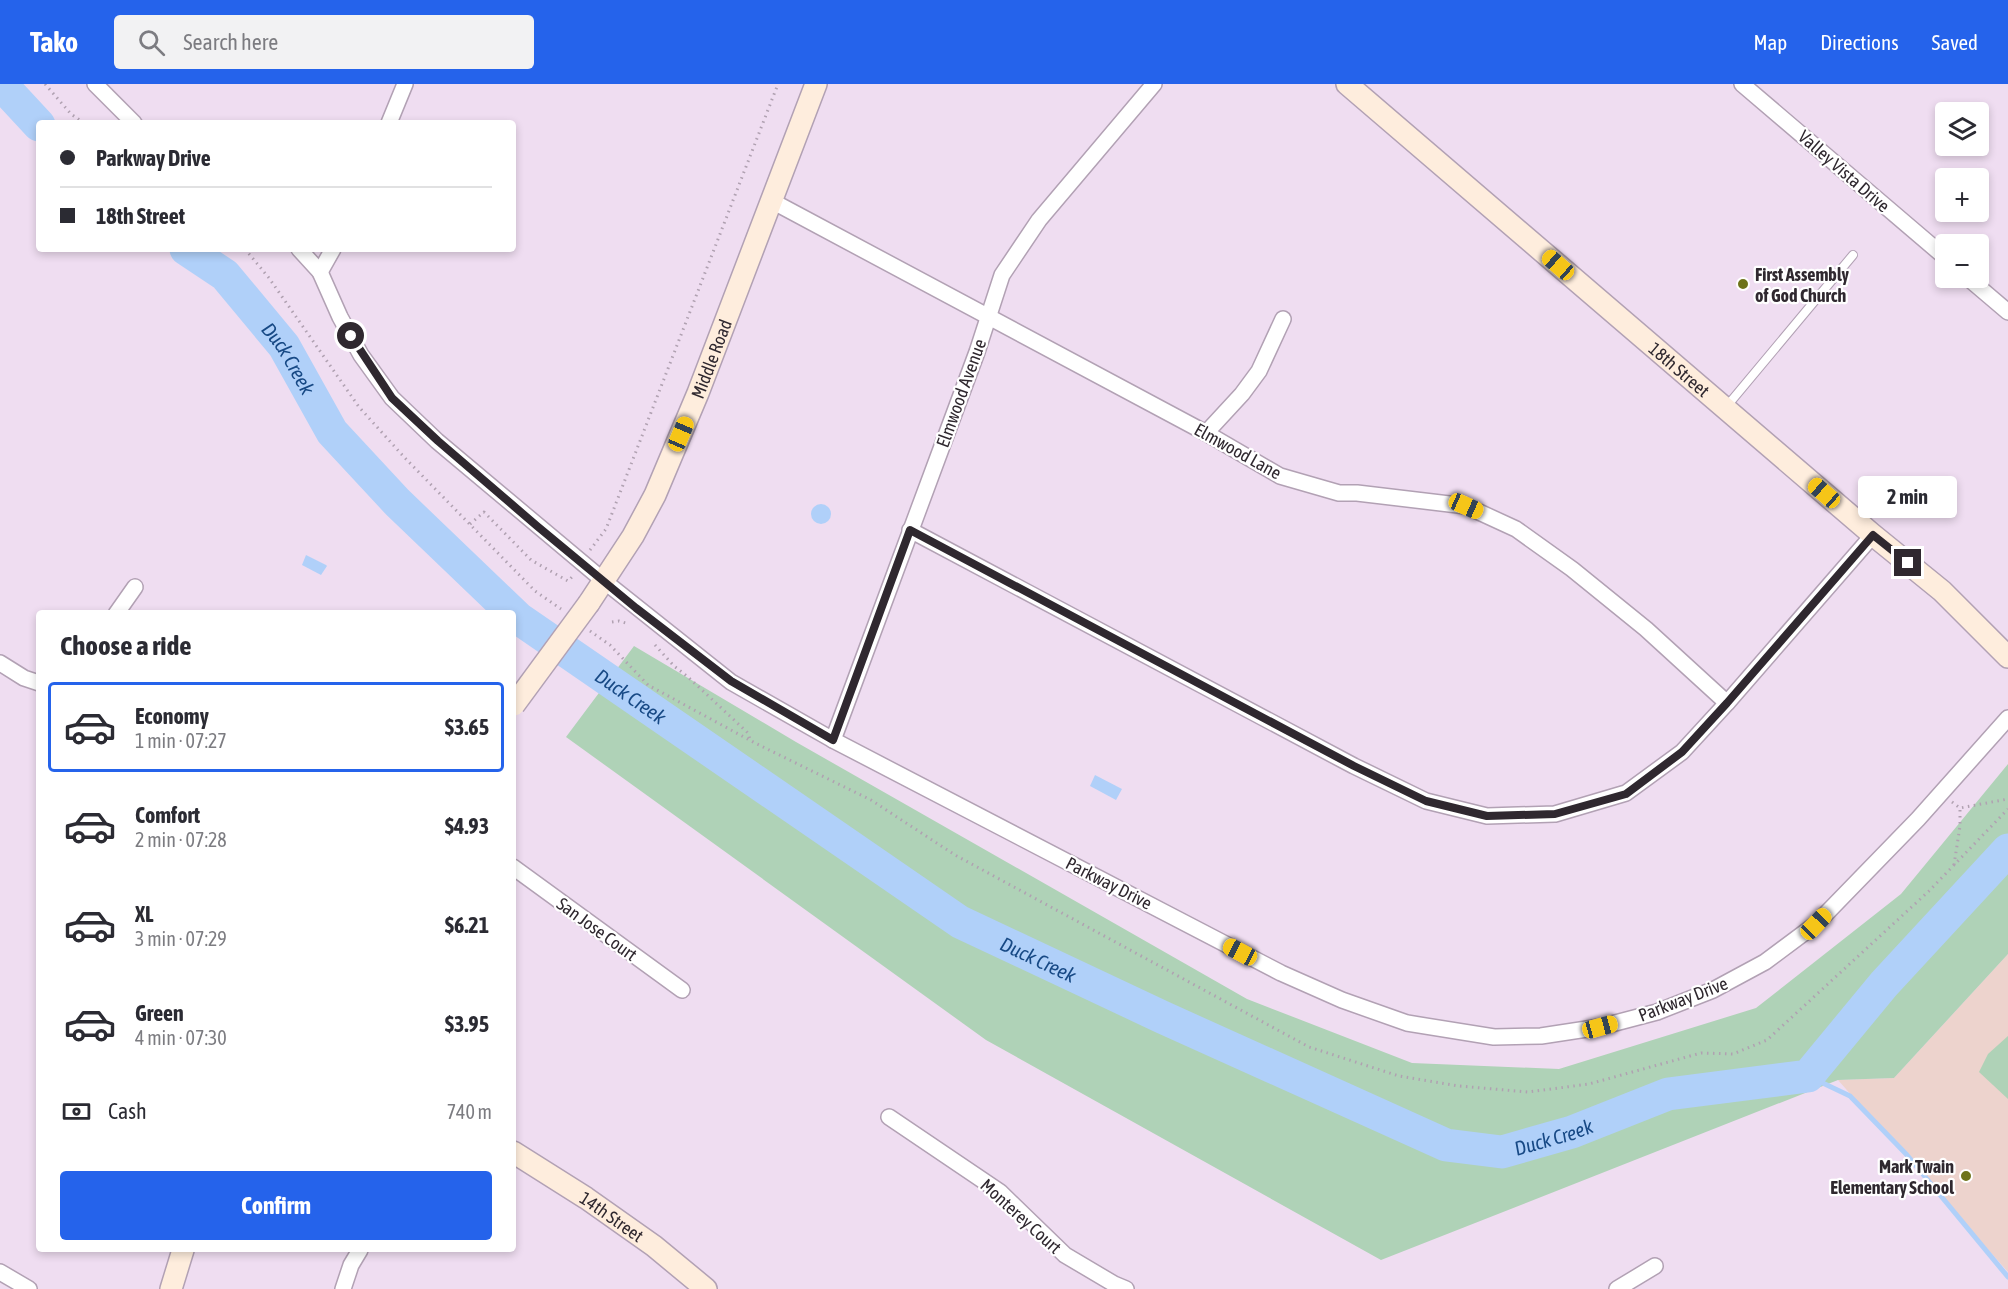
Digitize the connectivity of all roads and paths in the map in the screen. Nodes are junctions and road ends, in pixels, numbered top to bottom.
1 (45, 84) edge
2 (95, 84) edge
3 (405, 84) edge
4 (778, 84) edge
5 (816, 84) edge
6 (1154, 84) edge
7 (1347, 84) edge
8 (1742, 84) edge
9 (80, 120) edge
10 (131, 120) edge
11 (390, 120) edge
12 (770, 200) junction
13 (1935, 249) edge
14 (247, 252) edge
15 (302, 252) edge
16 (331, 252) edge
17 (1853, 255) dead end
18 (320, 272) junction
19 (1980, 288) edge
20 (2008, 312) edge
21 (989, 316) junction
22 (1283, 319) dead end
23 (1726, 408) junction
24 (1206, 433) junction
25 (470, 524) junction
26 (910, 530) junction
27 (1873, 535) junction
28 (588, 553) dead end
29 (572, 578) dead end
30 (604, 581) junction
31 (135, 586) dead end
32 (119, 610) edge
33 (567, 614) dead end
34 (612, 622) dead end
35 (584, 626) dead end
36 (638, 630) dead end
37 (654, 643) dead end
38 (2008, 657) edge
39 (0, 663) edge
40 (36, 682) edge
41 (516, 701) edge
42 (1727, 703) junction
43 (2008, 718) edge
44 (833, 740) junction
45 (750, 741) junction
46 (1941, 793) junction
47 (2008, 799) edge
48 (1960, 808) junction
49 (2008, 809) edge
50 (1954, 866) junction
51 (516, 869) edge
52 (682, 990) dead end
53 (889, 1117) dead end
54 (516, 1154) edge
55 (182, 1252) edge
56 (359, 1252) edge
57 (1655, 1266) dead end
58 (0, 1272) edge
59 (29, 1289) edge
60 (171, 1289) edge
61 (343, 1289) edge
62 (706, 1289) edge
63 (1126, 1289) edge
64 (1617, 1289) edge

1 - 9 path
2 - 10 street
3 - 11 street
4 - 28 path
5 - 12 street, Middle Road
6 - 21 street, Elmwood Avenue
7 - 23 street, 18th Street
8 - 13 street, Valley Vista Drive
12 - 21 street, Elmwood Lane
12 - 30 street, Middle Road
14 - 25 path
15 - 18 street, Parkway Drive
16 - 18 street
17 - 23 lane
18 - 30 street, Parkway Drive
19 - 20 street
21 - 24 street, Elmwood Lane
21 - 26 street, Elmwood Avenue
22 - 24 street
23 - 27 street, 18th Street
24 - 42 street, Elmwood Lane
25 - 29 path
25 - 33 path
26 - 42 street
26 - 44 street, Elmwood Avenue
27 - 38 street, 18th Street
27 - 42 street
30 - 41 street, Middle Road, bridge
30 - 44 street, Parkway Drive
31 - 32 street
34 - 36 path
35 - 45 path
37 - 45 path
39 - 40 street
43 - 46 street, Parkway Drive
44 - 46 street, Parkway Drive
45 - 50 path
46 - 48 path
47 - 48 path
48 - 50 path
49 - 50 path
51 - 52 street, San Jose Court
53 - 63 street, Monterey Court
54 - 62 street, 14th Street
55 - 60 street
56 - 61 street
57 - 64 street
58 - 59 street

